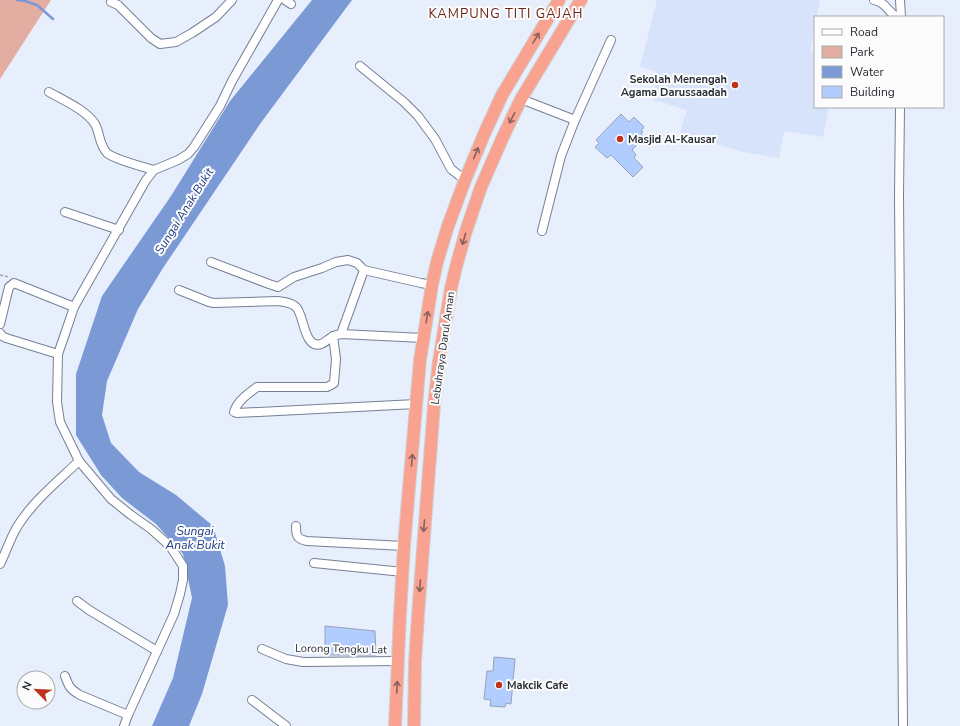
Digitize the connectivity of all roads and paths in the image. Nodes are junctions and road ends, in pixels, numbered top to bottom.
1 (232, 0) edge
2 (278, 0) edge
3 (581, 0) edge
4 (874, 0) edge
5 (900, 0) edge
6 (556, 1) edge
7 (111, 2) dead end
8 (895, 16) edge
9 (901, 16) edge
10 (611, 40) dead end
11 (360, 66) dead end
12 (49, 92) dead end
13 (521, 99) junction
14 (900, 108) edge
15 (575, 120) junction
16 (154, 170) junction
17 (465, 180) junction
18 (65, 212) dead end
19 (119, 230) junction
20 (542, 231) dead end
21 (211, 262) dead end
22 (364, 270) junction
23 (432, 284) junction
24 (179, 290) dead end
25 (74, 307) junction
26 (0, 324) edge
27 (0, 333) edge
28 (337, 335) junction
29 (423, 338) junction
30 (58, 354) junction
31 (416, 404) junction
32 (79, 461) junction
33 (430, 466) junction
34 (409, 486) junction
35 (426, 505) junction
36 (296, 526) dead end
37 (406, 527) junction
38 (404, 546) junction
39 (314, 562) dead end
40 (0, 564) edge
41 (403, 572) junction
42 (77, 601) dead end
43 (262, 649) dead end
44 (157, 651) junction
45 (398, 661) junction
46 (65, 676) dead end
47 (252, 700) dead end
48 (128, 715) junction
49 (124, 726) edge
50 (286, 726) edge
51 (395, 726) edge
52 (414, 726) edge
53 (903, 726) edge

1 - 7 street
2 - 16 street
3 - 13 highway, Lebuhraya Darul Aman
4 - 8 street
5 - 9 street
17 -> 6 highway, Lebuhraya Darul Aman
10 - 15 street
11 - 17 street
12 - 16 street
13 - 15 street
13 -> 33 highway, Lebuhraya Darul Aman
14 - 53 street
15 - 20 street
16 - 19 street
17 - 23 highway, Lebuhraya Darul Aman
18 - 19 street
19 - 25 street
21 - 22 street
22 - 23 street
22 - 28 street
29 -> 23 highway, Lebuhraya Darul Aman
24 - 28 street
25 - 26 street
25 - 30 street
27 - 30 street
28 - 29 street
28 - 31 street
29 - 31 highway, Lebuhraya Darul Aman
30 - 32 street
34 -> 31 highway, Lebuhraya Darul Aman
32 - 40 street
32 - 44 street
33 - 34 highway
33 - 35 highway, Lebuhraya Darul Aman
34 - 37 highway, Lebuhraya Darul Aman
35 - 37 highway
35 -> 52 highway, Lebuhraya Darul Aman
36 - 38 street
37 - 38 highway, Lebuhraya Darul Aman
38 - 41 highway, Lebuhraya Darul Aman
39 - 41 street
41 - 45 highway, Lebuhraya Darul Aman
42 - 44 street
43 - 45 street, Lorong Tengku Lat
44 - 48 street
51 -> 45 highway, Lebuhraya Darul Aman
46 - 48 street
47 - 50 street
48 - 49 street

